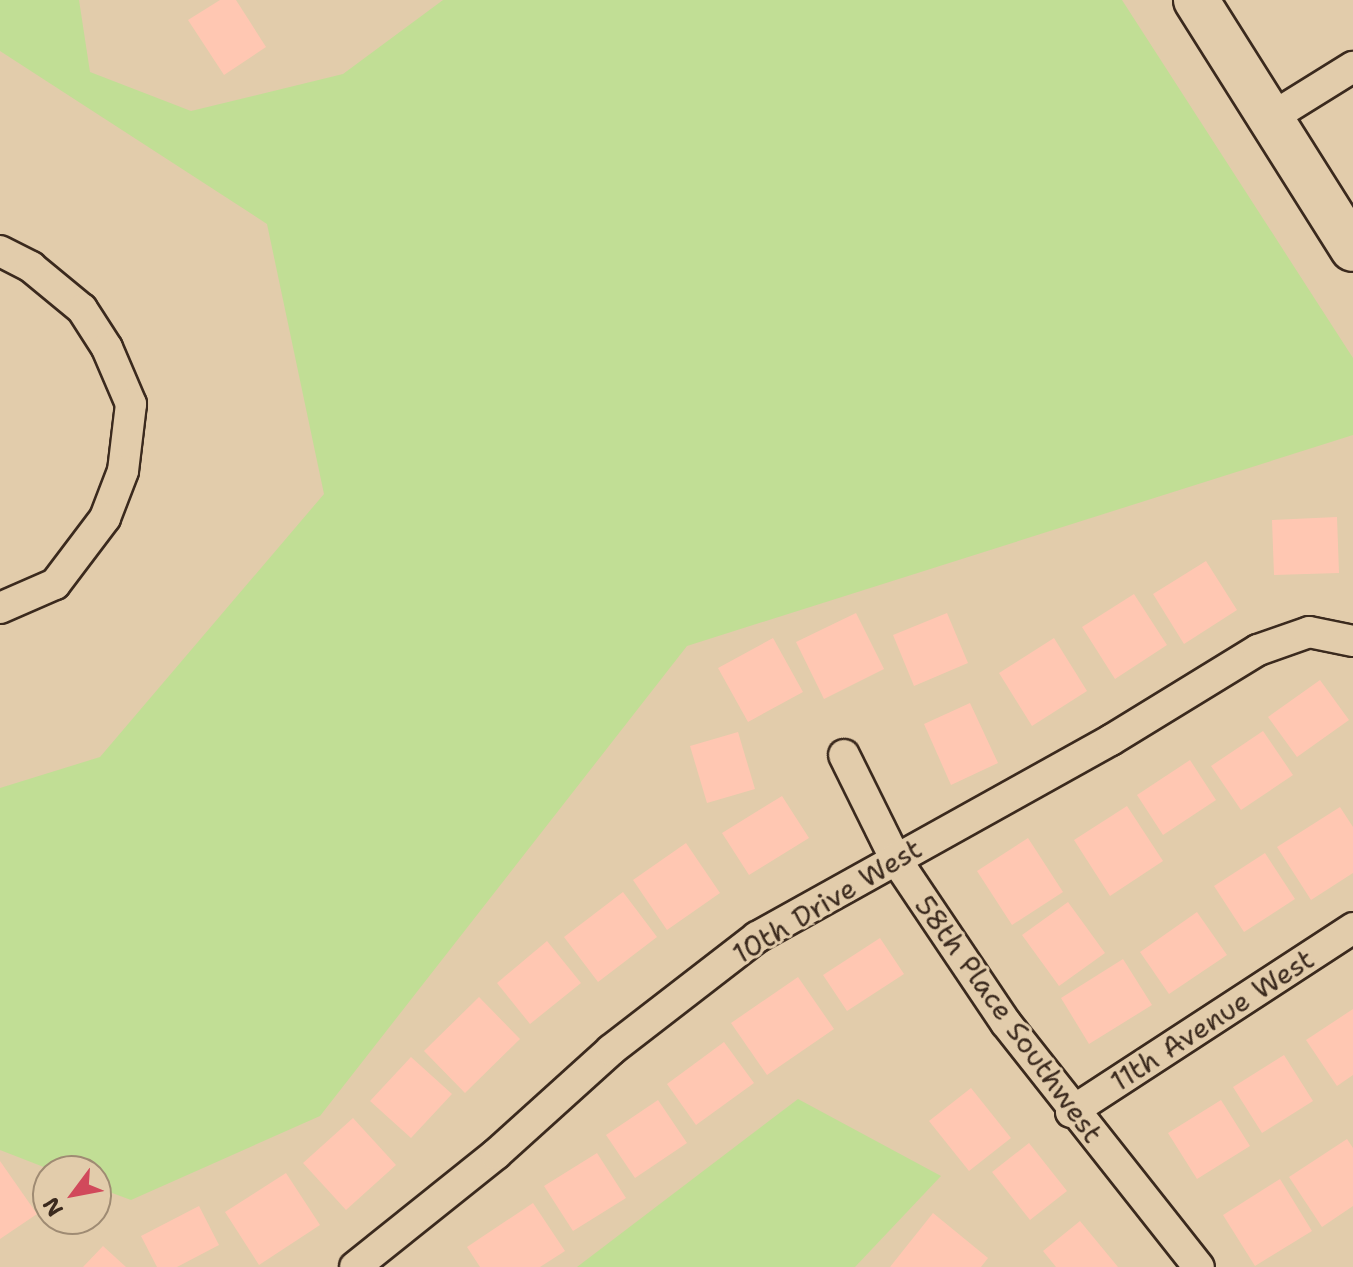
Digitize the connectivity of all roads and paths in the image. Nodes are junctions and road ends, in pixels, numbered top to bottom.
1 (1196, 0) edge
2 (1353, 67) edge
3 (1269, 119) junction
4 (1353, 249) edge
5 (0, 251) edge
6 (0, 608) edge
7 (1353, 641) edge
8 (844, 755) dead end
9 (895, 858) junction
10 (1353, 928) edge
11 (1071, 1112) junction
12 (355, 1267) edge
13 (1199, 1267) edge

1 - 3 street
2 - 3 street
3 - 4 street
5 - 6 street
7 - 9 street, 10th Drive West
8 - 9 street, 58th Place Southwest
9 - 11 street, 58th Place Southwest
9 - 12 street, 10th Drive West
10 - 11 street, 11th Avenue West
11 - 13 street, 58th Place Southwest

